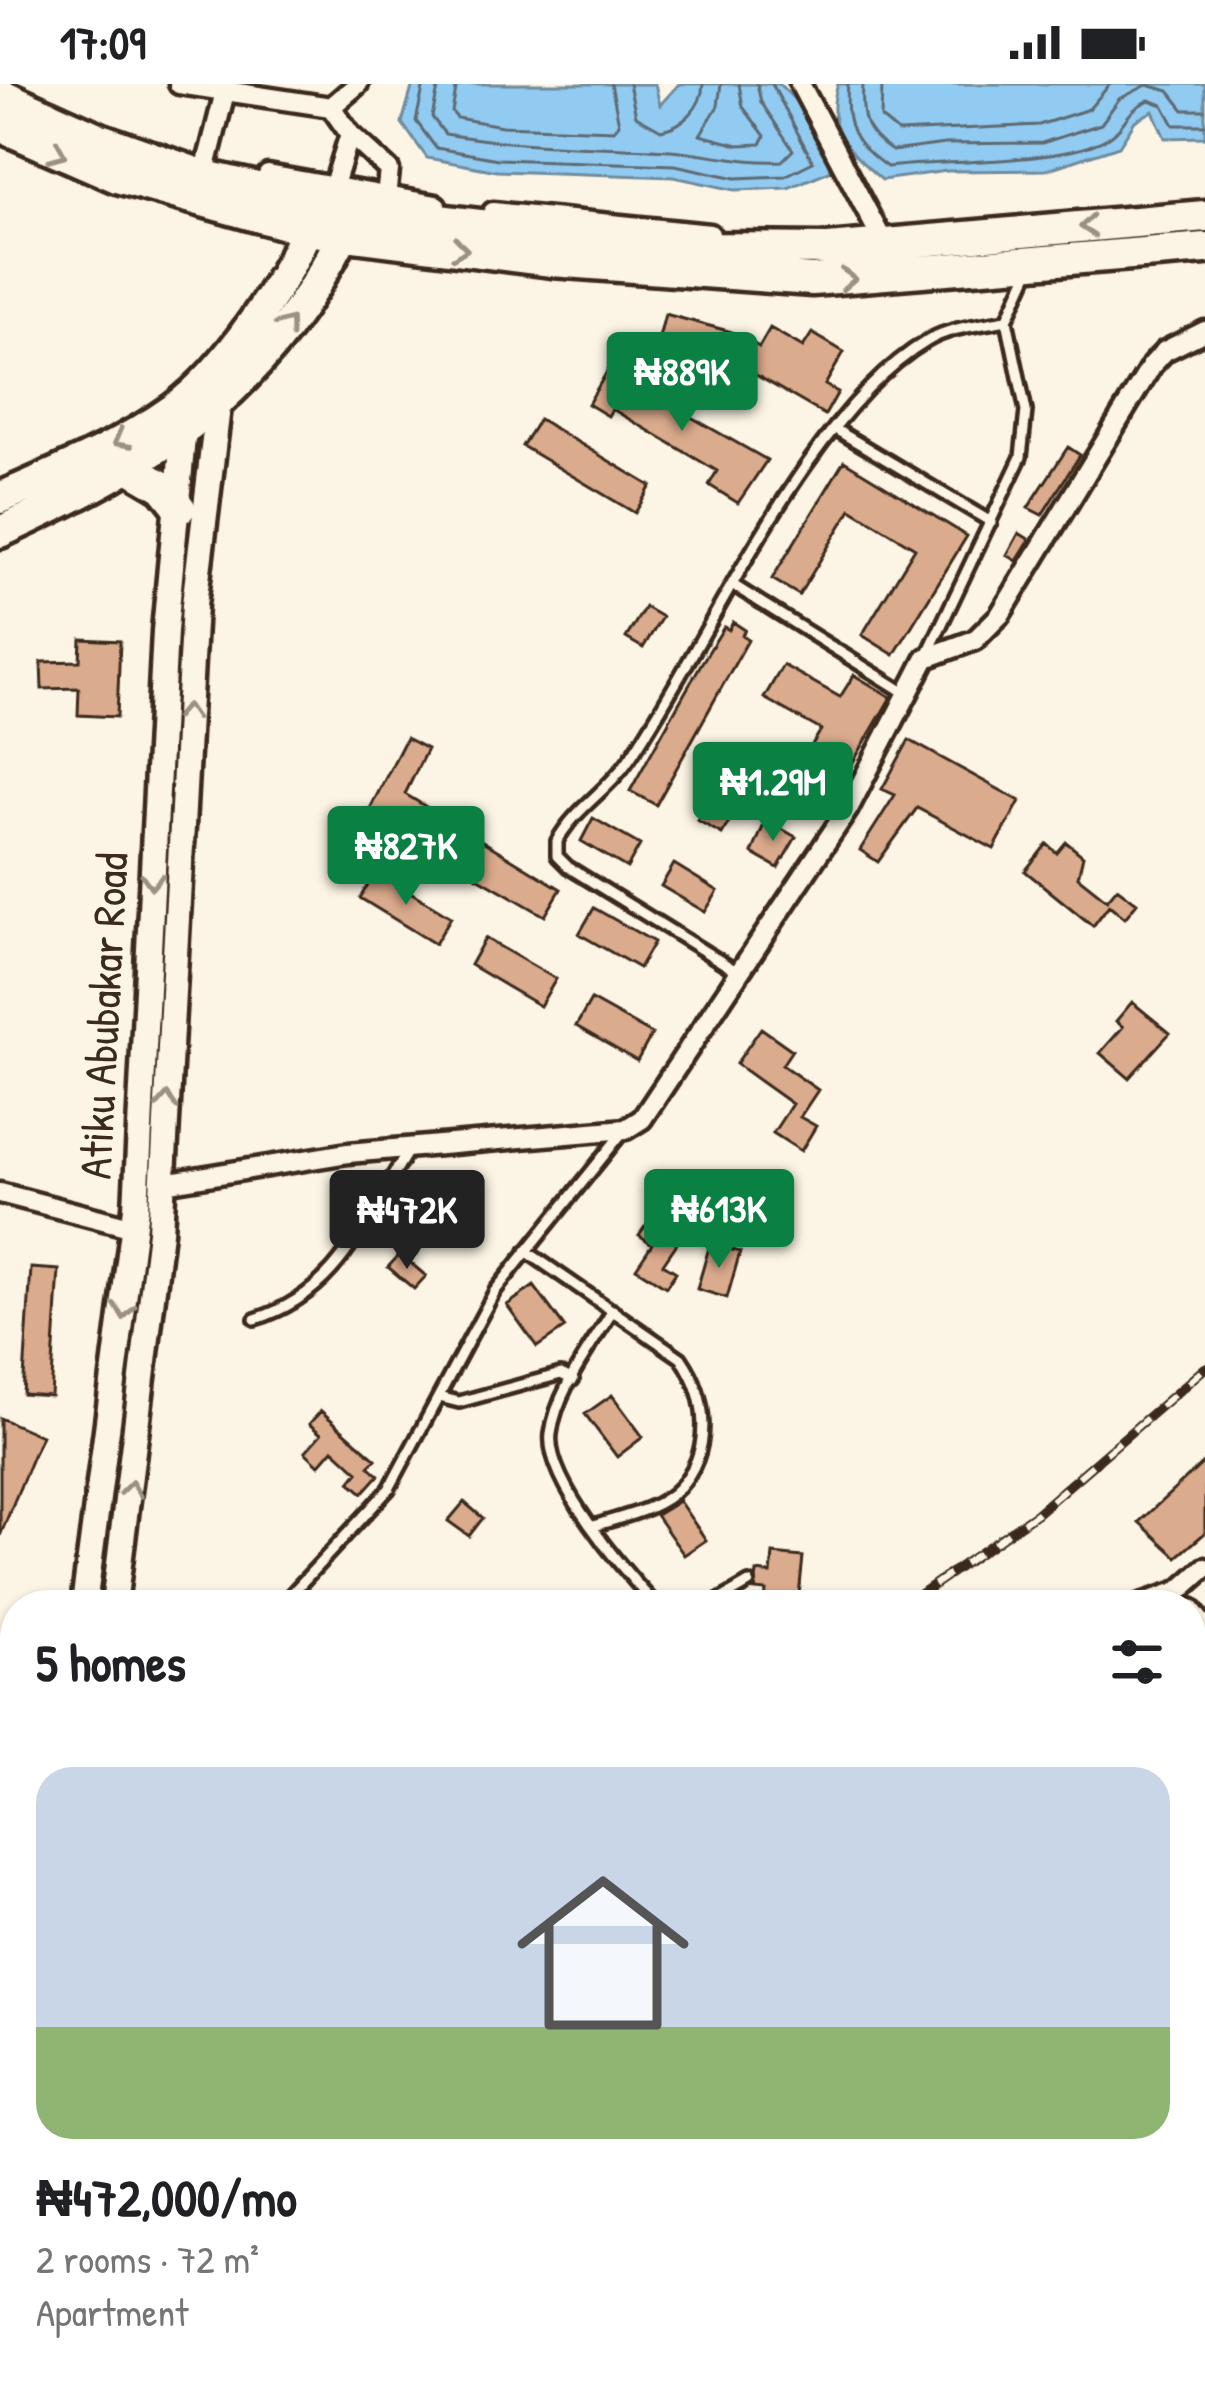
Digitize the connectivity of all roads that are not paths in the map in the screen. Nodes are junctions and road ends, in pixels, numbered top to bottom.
1 (10, 84) edge
2 (179, 84) edge
3 (358, 84) edge
4 (800, 84) edge
5 (226, 89) edge
6 (0, 94) edge
7 (331, 106) junction
8 (0, 126) edge
9 (350, 134) junction
10 (207, 163) junction
11 (386, 198) junction
12 (318, 207) junction
13 (234, 212) junction
14 (1205, 216) edge
15 (350, 223) junction
16 (1037, 231) junction
17 (872, 246) junction
18 (1205, 248) edge
19 (1037, 266) junction
20 (269, 295) junction
21 (1007, 320) junction
22 (1205, 331) edge
23 (213, 392) junction
24 (185, 416) junction
25 (835, 429) junction
26 (129, 467) junction
27 (0, 498) edge
28 (180, 508) junction
29 (991, 522) junction
30 (0, 532) edge
31 (733, 585) junction
32 (926, 658) junction
33 (908, 694) junction
34 (738, 972) junction
35 (626, 1129) junction
36 (408, 1151) junction
37 (164, 1183) junction
38 (0, 1193) edge
39 (134, 1228) junction
40 (526, 1250) junction
41 (614, 1310) junction
42 (255, 1318) dead end
43 (573, 1380) junction
44 (440, 1397) junction
45 (594, 1526) junction
46 (749, 1583) dead end
47 (86, 1590) edge
48 (116, 1590) edge
49 (294, 1590) edge
50 (644, 1590) edge
51 (737, 1590) edge

1 - 10 street
2 - 5 street
3 - 7 street
4 - 17 street
5 - 7 street
5 - 10 street
6 - 12 main road
7 - 9 street
8 -> 13 main road
9 - 11 street
9 - 12 street
10 - 12 street
11 - 12 street
11 - 17 street
12 - 13 main road
12 - 15 main road
12 - 20 main road
13 - 20 main road
14 -> 16 main road
15 - 17 main road
15 -> 19 main road
23 -> 15 main road
16 - 17 main road
16 - 19 main road
18 - 19 main road
19 - 21 lane
20 - 23 main road
21 - 25 lane
21 - 29 lane
22 - 32 street
23 - 24 main road
37 -> 23 street
24 - 26 main road
24 -> 27 main road
24 - 28 street, Atiku Abubakar Road
25 - 29 lane
25 - 31 lane
26 - 28 main road
26 - 30 main road
28 -> 39 street, Atiku Abubakar Road
29 - 32 lane
31 - 33 lane
31 - 34 lane
32 - 33 street
33 - 34 street
34 - 35 street
35 - 36 street
35 - 40 lane
36 - 37 street
36 - 42 lane
48 -> 37 street
38 - 39 street
39 -> 47 street, Atiku Abubakar Road
40 - 41 lane
40 - 44 lane
41 - 43 lane
41 - 45 lane
43 - 44 lane
43 - 45 lane
44 - 49 lane
45 - 50 lane
46 - 51 lane

